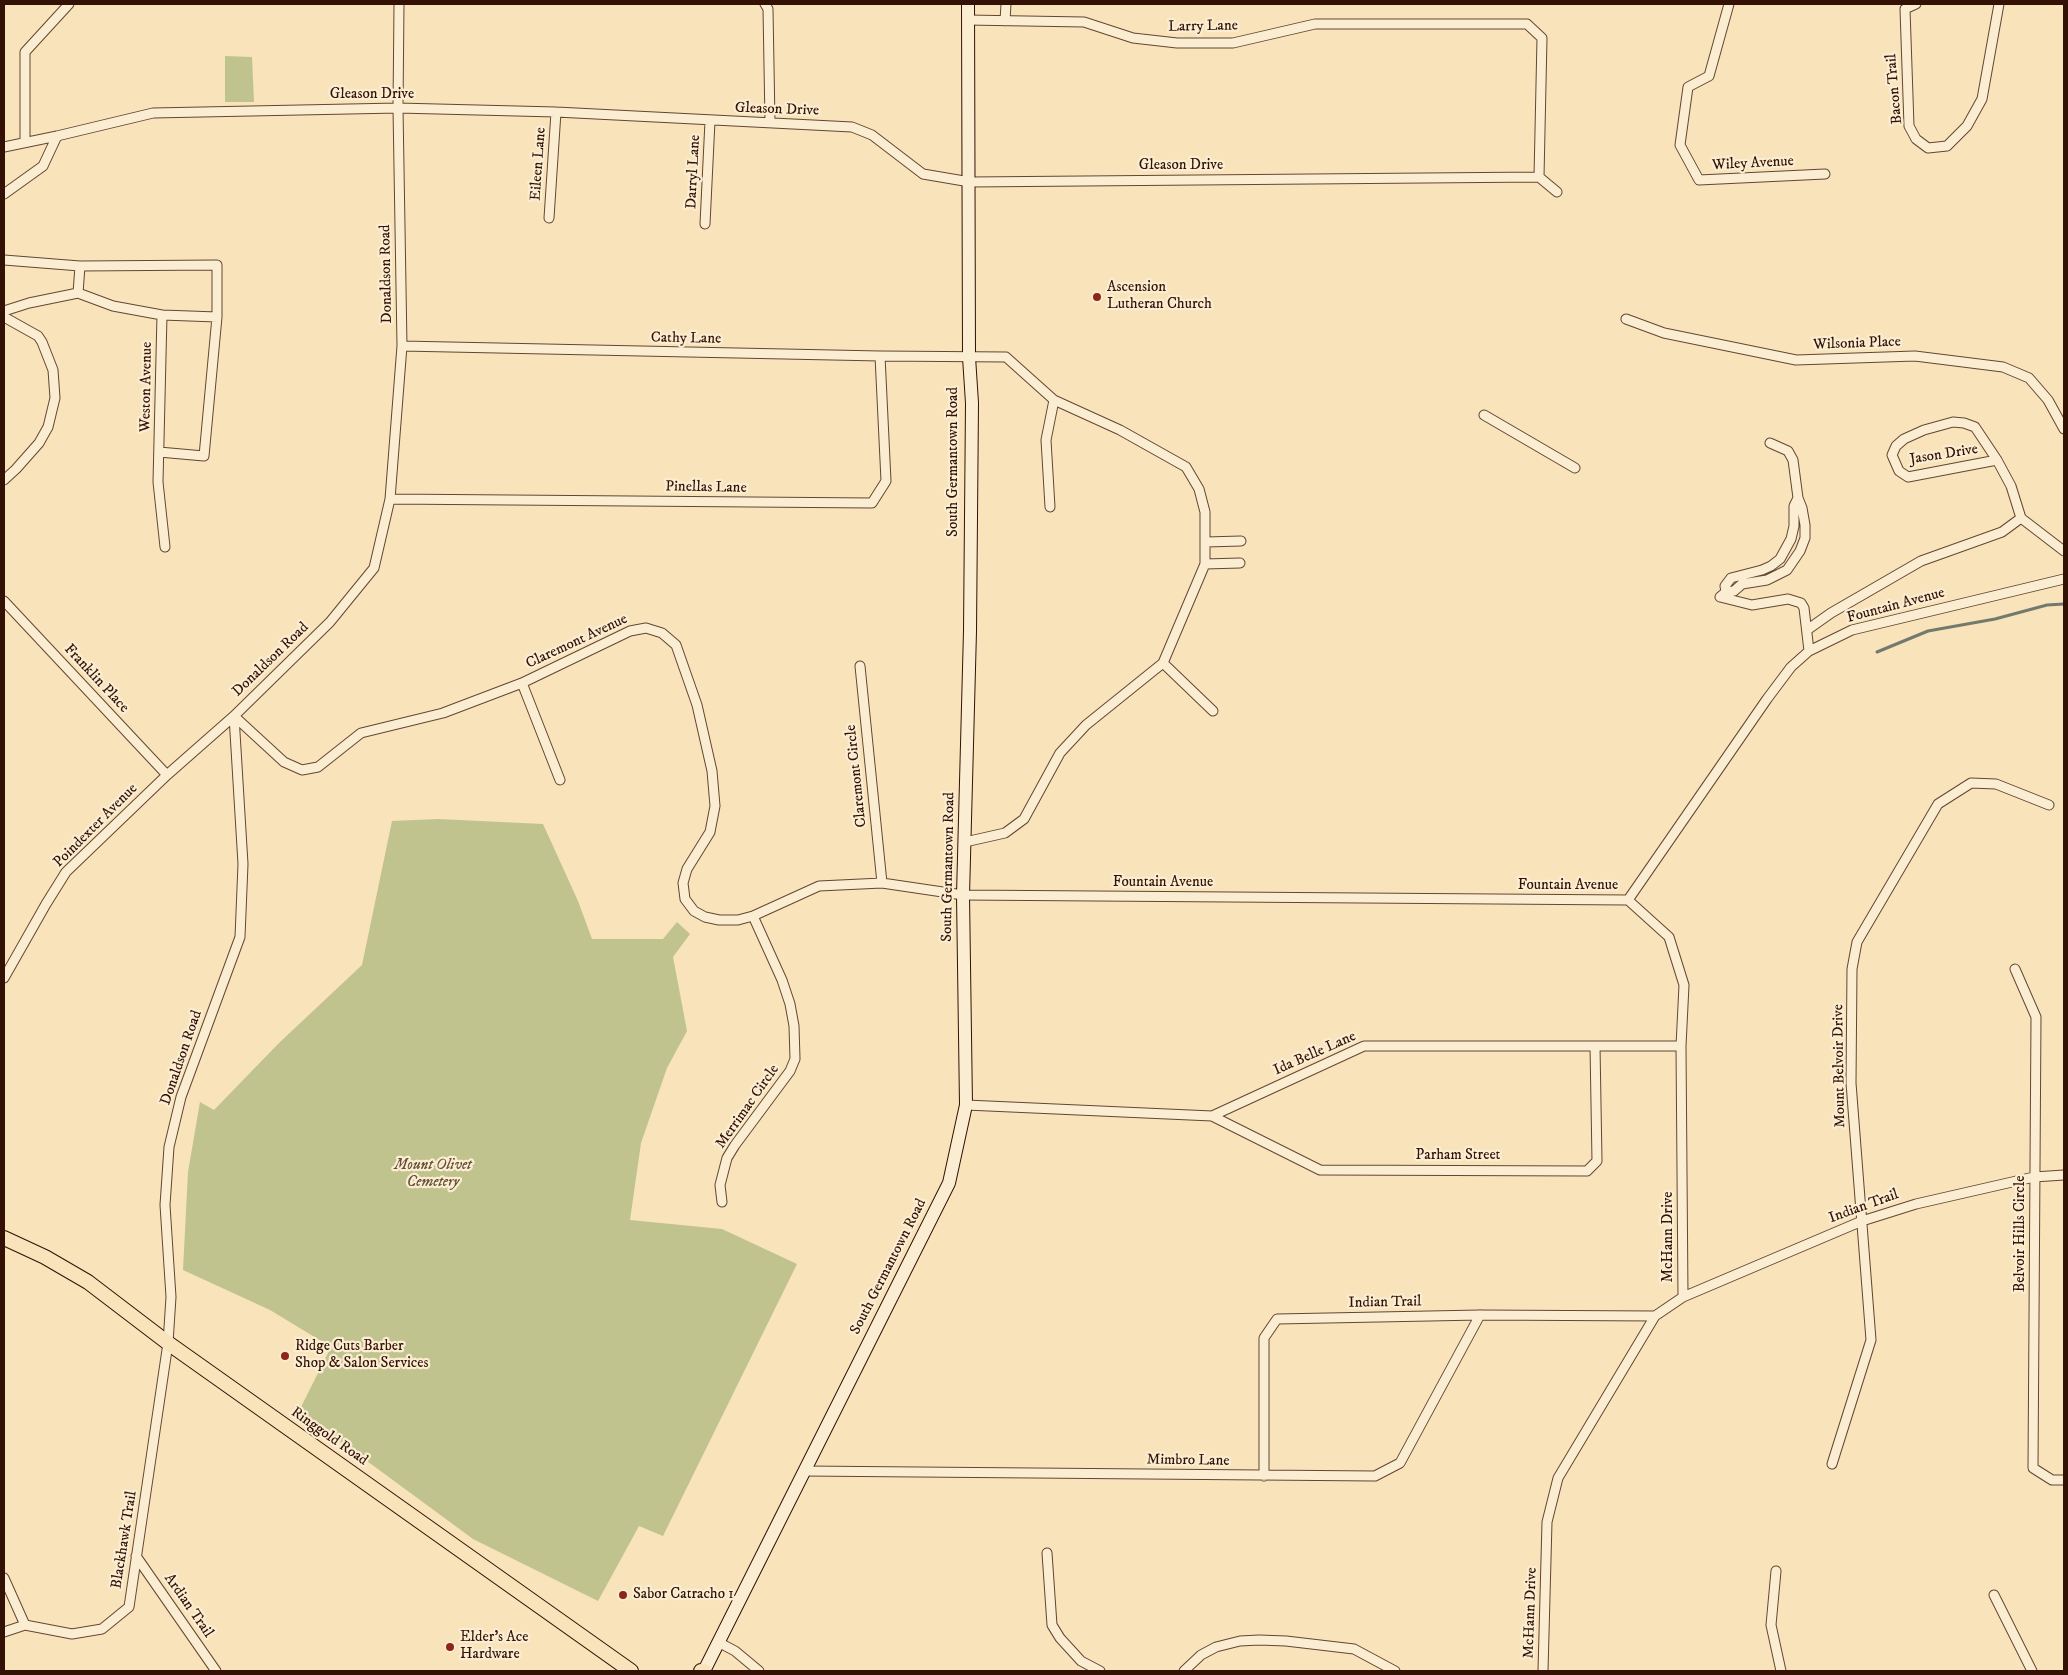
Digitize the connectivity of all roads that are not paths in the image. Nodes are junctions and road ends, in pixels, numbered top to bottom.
1 (69, 4) edge
2 (399, 4) edge
3 (765, 4) edge
4 (968, 4) edge
5 (1006, 4) edge
6 (1729, 4) edge
7 (1916, 4) edge
8 (2000, 4) edge
9 (966, 20) junction
10 (1005, 20) junction
11 (398, 108) junction
12 (556, 112) junction
13 (710, 121) junction
14 (770, 122) junction
15 (57, 136) junction
16 (25, 142) junction
17 (4, 147) edge
18 (1825, 174) dead end
19 (1538, 177) junction
20 (970, 182) junction
21 (1557, 192) dead end
22 (4, 194) edge
23 (549, 218) dead end
24 (706, 224) dead end
25 (4, 260) edge
26 (80, 266) junction
27 (78, 293) junction
28 (4, 311) edge
29 (162, 315) junction
30 (4, 316) edge
31 (217, 317) junction
32 (1626, 319) dead end
33 (402, 346) junction
34 (880, 356) junction
35 (969, 356) junction
36 (1054, 400) junction
37 (1484, 415) dead end
38 (2064, 430) edge
39 (1770, 443) dead end
40 (159, 452) junction
41 (1997, 460) junction
42 (1575, 468) dead end
43 (4, 480) edge
44 (1798, 498) junction
45 (390, 499) junction
46 (1050, 506) dead end
47 (2021, 518) junction
48 (1241, 541) dead end
49 (1206, 542) junction
50 (166, 548) dead end
51 (2064, 550) edge
52 (1240, 563) dead end
53 (1205, 564) junction
54 (2064, 579) edge
55 (1726, 592) junction
56 (4, 601) edge
57 (1807, 630) junction
58 (1809, 651) junction
59 (1163, 663) junction
60 (860, 666) dead end
61 (522, 683) junction
62 (1213, 711) dead end
63 (234, 716) junction
64 (168, 775) junction
65 (560, 780) dead end
66 (2049, 805) dead end
67 (965, 842) junction
68 (882, 883) junction
69 (964, 895) junction
70 (1628, 900) junction
71 (753, 916) junction
72 (2015, 969) dead end
73 (4, 978) edge
74 (1595, 1046) junction
75 (1681, 1046) junction
76 (966, 1105) junction
77 (1212, 1116) junction
78 (2064, 1175) edge
79 (2034, 1177) junction
80 (722, 1202) dead end
81 (1862, 1221) junction
82 (4, 1238) edge
83 (1683, 1297) junction
84 (1480, 1315) junction
85 (1655, 1316) junction
86 (168, 1343) junction
87 (1832, 1464) dead end
88 (804, 1471) junction
89 (1264, 1476) junction
90 (2064, 1480) edge
91 (1047, 1553) dead end
92 (136, 1556) junction
93 (1776, 1571) dead end
94 (4, 1578) edge
95 (1994, 1595) dead end
96 (25, 1625) junction
97 (4, 1632) edge
98 (718, 1642) junction
99 (216, 1671) edge
100 (631, 1671) edge
101 (703, 1671) edge
102 (760, 1671) edge
103 (1100, 1671) edge
104 (1184, 1671) edge
105 (1396, 1671) edge
106 (1543, 1671) edge
107 (1781, 1671) edge
108 (2032, 1671) edge

1 - 16 street
2 - 11 street, Donaldson Road
3 - 14 street
4 - 9 main road, South Germantown Road
5 - 10 street
6 - 18 street, Wiley Avenue
7 - 8 street, Bacon Trail
9 - 10 street, Larry Lane
9 - 20 main road, South Germantown Road
10 - 19 street, Larry Lane
11 - 12 street, Gleason Drive
11 - 15 street, Gleason Drive
11 - 33 street, Donaldson Road
12 - 13 street, Gleason Drive
12 - 23 street, Eileen Lane
13 - 14 street, Gleason Drive
13 - 24 street, Darryl Lane
14 - 20 street, Gleason Drive
15 - 16 street, Gleason Drive
15 - 22 street
16 - 17 street, Gleason Drive
19 - 20 street, Gleason Drive
19 - 21 street
20 - 35 main road, South Germantown Road
25 - 26 street
26 - 27 street
26 - 31 street
27 - 28 street
27 - 29 street
29 - 31 street
29 - 40 street, Weston Avenue
30 - 43 street
31 - 40 street
32 - 38 street, Wilsonia Place
33 - 34 street, Cathy Lane
33 - 45 street, Donaldson Road
34 - 35 street, Cathy Lane
34 - 45 street, Pinellas Lane
35 - 36 street, Cathy Lane
35 - 67 main road, South Germantown Road
36 - 46 street
36 - 49 street, Cathy Lane
37 - 42 street
39 - 44 street
40 - 50 street, Weston Avenue
41 - 41 street, Jason Drive
41 - 47 street, Jason Drive
44 - 55 street
44 - 55 street
45 - 63 street, Donaldson Road
47 - 51 street
47 - 57 street
48 - 49 street
49 - 53 street, Cathy Lane
52 - 53 street
53 - 59 street
54 - 58 street, Fountain Avenue
55 - 57 street
56 - 64 street, Franklin Place
57 - 58 street
58 - 70 street, Fountain Avenue
59 - 62 street
59 - 67 street
60 - 68 street, Claremont Circle
61 - 63 street, Claremont Avenue
61 - 65 street
61 - 71 street, Claremont Avenue
63 - 64 street, Poindexter Avenue
63 - 86 street, Donaldson Road
64 - 73 street, Poindexter Avenue
66 - 81 street, Mount Belvoir Drive
67 - 69 main road, South Germantown Road
68 - 69 street, Claremont Avenue
68 - 71 street, Claremont Avenue
69 - 70 street, Fountain Avenue
69 - 76 main road, South Germantown Road
70 - 75 street, McHann Drive
71 - 80 street, Merrimac Circle
72 - 79 street, Belvoir Hills Circle
74 - 75 street, Ida Belle Lane
74 - 77 street, Ida Belle Lane
74 - 77 street, Parham Street
75 - 83 street, McHann Drive
76 - 77 street, Ida Belle Lane
76 - 88 main road, South Germantown Road
78 - 79 street, Indian Trail
79 - 81 street, Indian Trail
79 - 90 street, Belvoir Hills Circle
81 - 83 street, Indian Trail
81 - 87 street, Mount Belvoir Drive
82 - 86 main road, Ringgold Road
83 - 85 street, McHann Drive
84 - 85 street, Indian Trail
84 - 89 street, Mimbro Lane
84 - 89 street, Indian Trail
85 - 106 street, McHann Drive
86 - 92 street, Blackhawk Trail
86 - 100 main road, Ringgold Road
88 - 89 street, Mimbro Lane
88 - 98 main road, South Germantown Road
91 - 103 street
92 - 96 street, Blackhawk Trail
92 - 99 street, Ardian Trail
93 - 107 street
94 - 96 street
95 - 108 street
96 - 97 street, Blackhawk Trail
98 - 101 main road, South Germantown Road
98 - 102 street
104 - 105 street

